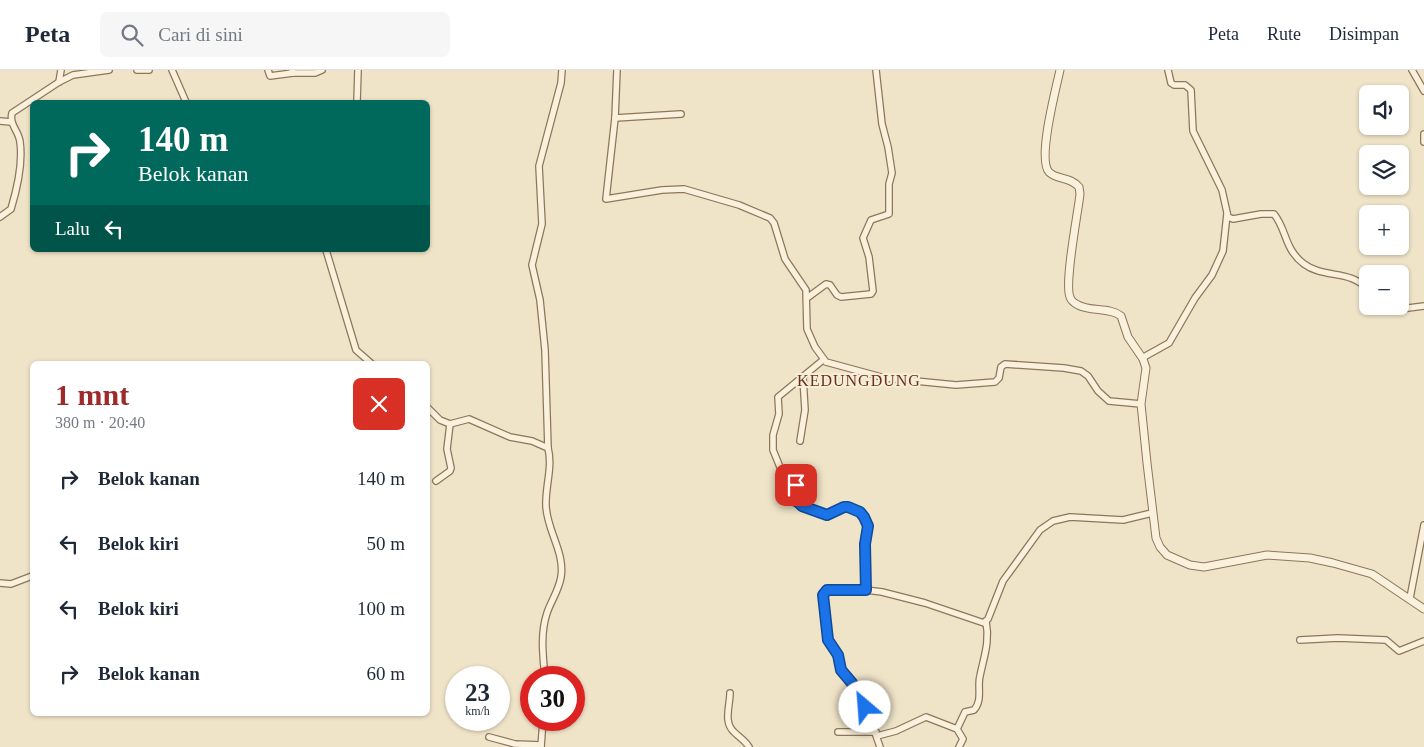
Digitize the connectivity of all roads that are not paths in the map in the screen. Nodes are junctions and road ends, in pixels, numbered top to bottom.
1 (62, 70) edge
2 (109, 70) edge
3 (137, 70) edge
4 (149, 70) edge
5 (172, 70) edge
6 (268, 70) edge
7 (322, 70) edge
8 (358, 70) edge
9 (562, 70) edge
10 (617, 70) edge
11 (876, 70) edge
12 (1060, 70) edge
13 (1168, 70) edge
14 (1412, 70) edge
15 (293, 72) edge
16 (58, 82) junction
17 (1424, 91) edge
18 (31, 100) edge
19 (185, 100) edge
20 (357, 100) edge
21 (30, 101) edge
22 (681, 114) dead end
23 (615, 118) junction
24 (0, 121) edge
25 (11, 122) junction
26 (1424, 134) edge
27 (1424, 142) edge
28 (1227, 214) junction
29 (0, 218) edge
30 (327, 252) edge
31 (1359, 284) edge
32 (807, 298) junction
33 (1424, 306) edge
34 (1409, 308) edge
35 (1142, 358) junction
36 (823, 360) junction
37 (369, 361) edge
38 (803, 378) junction
39 (1141, 404) junction
40 (430, 410) edge
41 (450, 424) junction
42 (800, 441) dead end
43 (548, 448) junction
44 (806, 472) dead end
45 (436, 481) dead end
46 (802, 506) junction
47 (1152, 513) junction
48 (1424, 526) edge
49 (30, 577) edge
50 (0, 583) edge
51 (866, 590) junction
52 (1410, 598) junction
53 (1424, 609) edge
54 (986, 621) junction
55 (1300, 640) dead end
56 (1424, 641) edge
57 (544, 666) edge
58 (730, 693) dead end
59 (957, 729) junction
60 (542, 731) edge
61 (838, 732) dead end
62 (877, 734) junction
63 (489, 737) dead end
64 (541, 746) edge
65 (749, 747) edge
66 (880, 747) edge
67 (959, 747) edge

1 - 16 street
2 - 16 street
3 - 4 street
5 - 19 street
6 - 15 street
7 - 15 street
8 - 20 street
9 - 43 street
10 - 23 street
11 - 32 street
12 - 35 street
13 - 28 street
14 - 17 street
16 - 18 street
21 - 25 street
22 - 23 street
23 - 32 street
24 - 25 street
25 - 29 street
26 - 27 street
28 - 31 street
28 - 35 street
30 - 37 street
32 - 36 street
33 - 34 street
35 - 39 street
36 - 38 street
36 - 39 street
38 - 42 street
38 - 46 street
39 - 47 street
40 - 41 street
41 - 43 street
41 - 45 street
43 - 57 street
44 - 46 street
46 - 51 street
47 - 52 street
47 - 54 street
48 - 52 street
49 - 50 street
51 - 54 street
51 - 62 street
52 - 53 street
54 - 59 street
55 - 56 street
58 - 65 street
59 - 62 street
59 - 67 street
60 - 64 street
61 - 62 street
62 - 66 street
63 - 64 street

